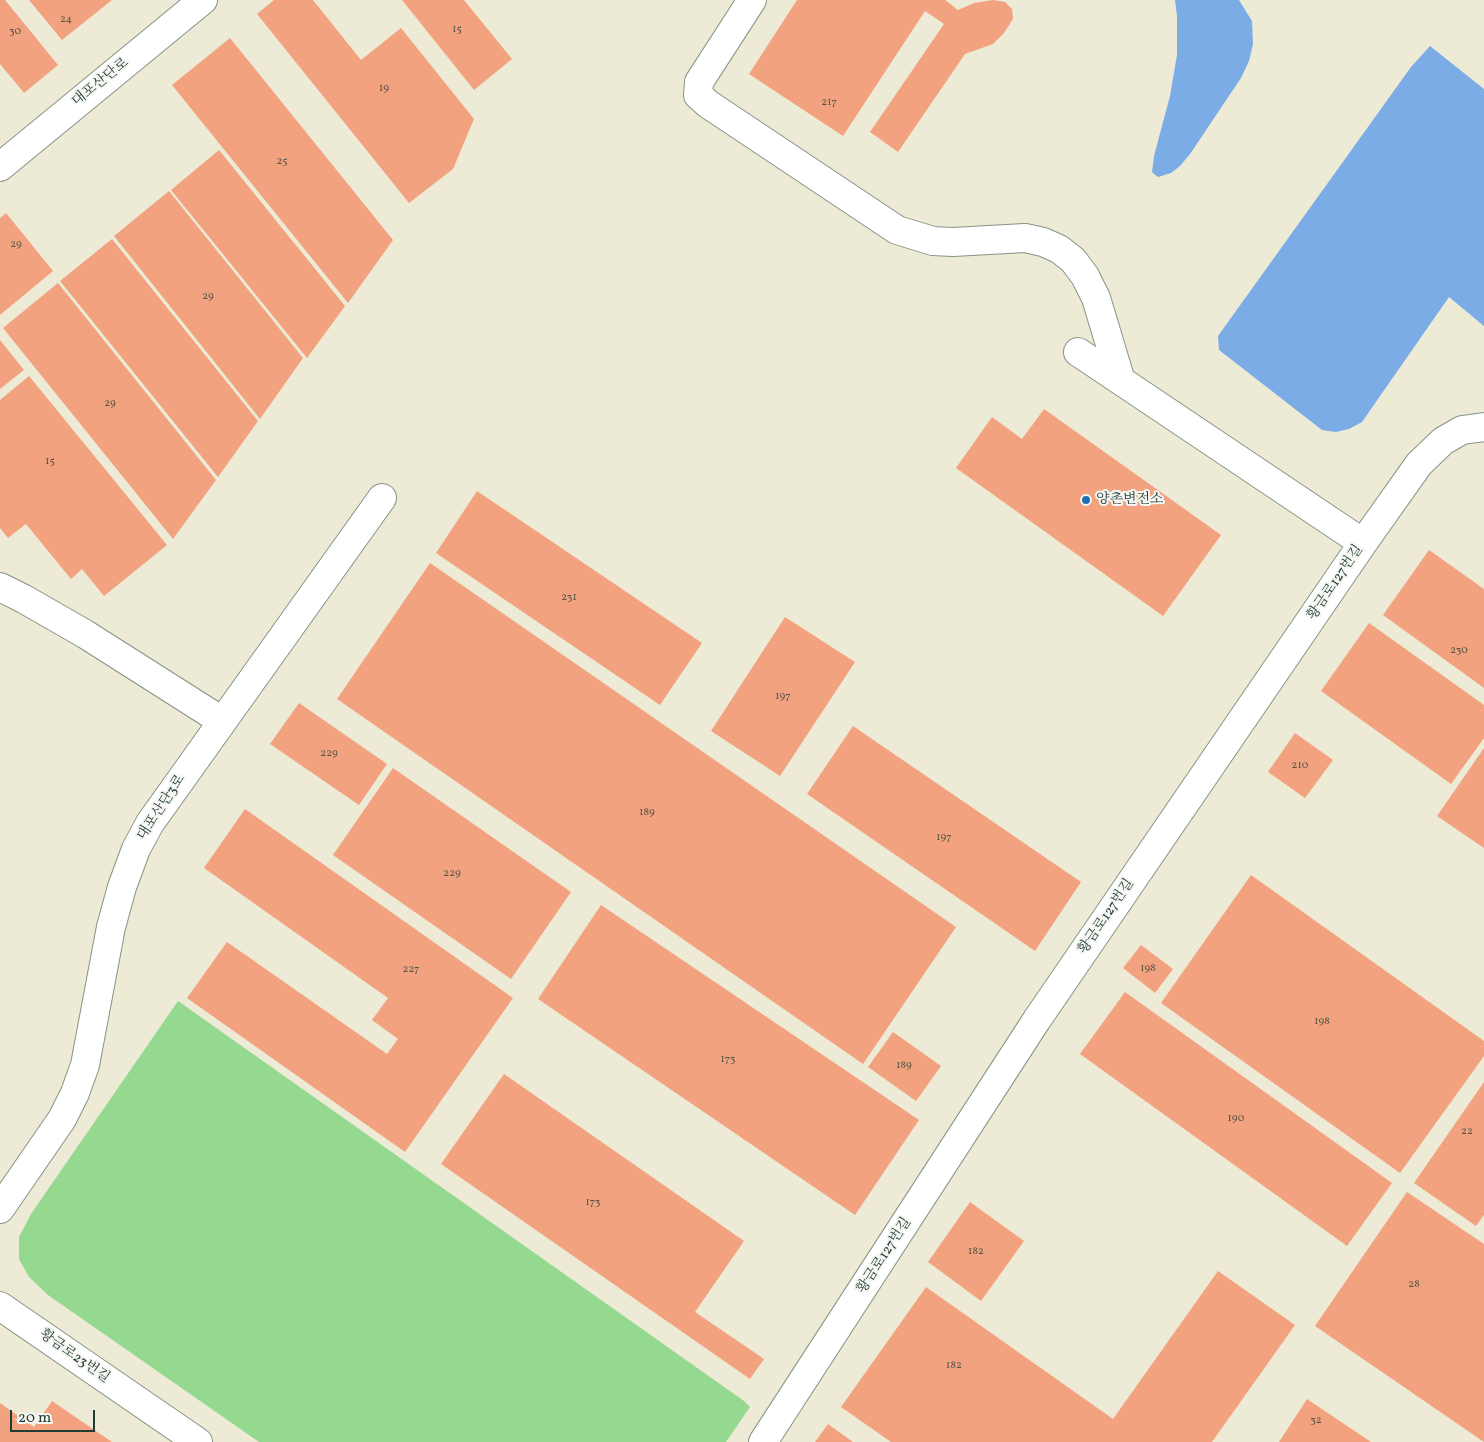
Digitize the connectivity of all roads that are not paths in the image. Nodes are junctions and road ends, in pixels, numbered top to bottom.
1 (203, 0) edge
2 (752, 0) edge
3 (0, 167) edge
4 (1078, 352) dead end
5 (1121, 381) junction
6 (1484, 427) edge
7 (382, 498) dead end
8 (1363, 543) junction
9 (0, 587) edge
10 (222, 721) junction
11 (0, 1209) edge
12 (0, 1306) edge
13 (198, 1442) edge
14 (763, 1442) edge

1 - 3 street, 대포산단로
2 - 5 street
4 - 5 street
5 - 8 street
6 - 8 street, 황금로127번길
7 - 10 street, 대포산단3로
8 - 14 street, 황금로127번길
9 - 10 street
10 - 11 street, 대포산단3로
12 - 13 street, 황금로23번길

